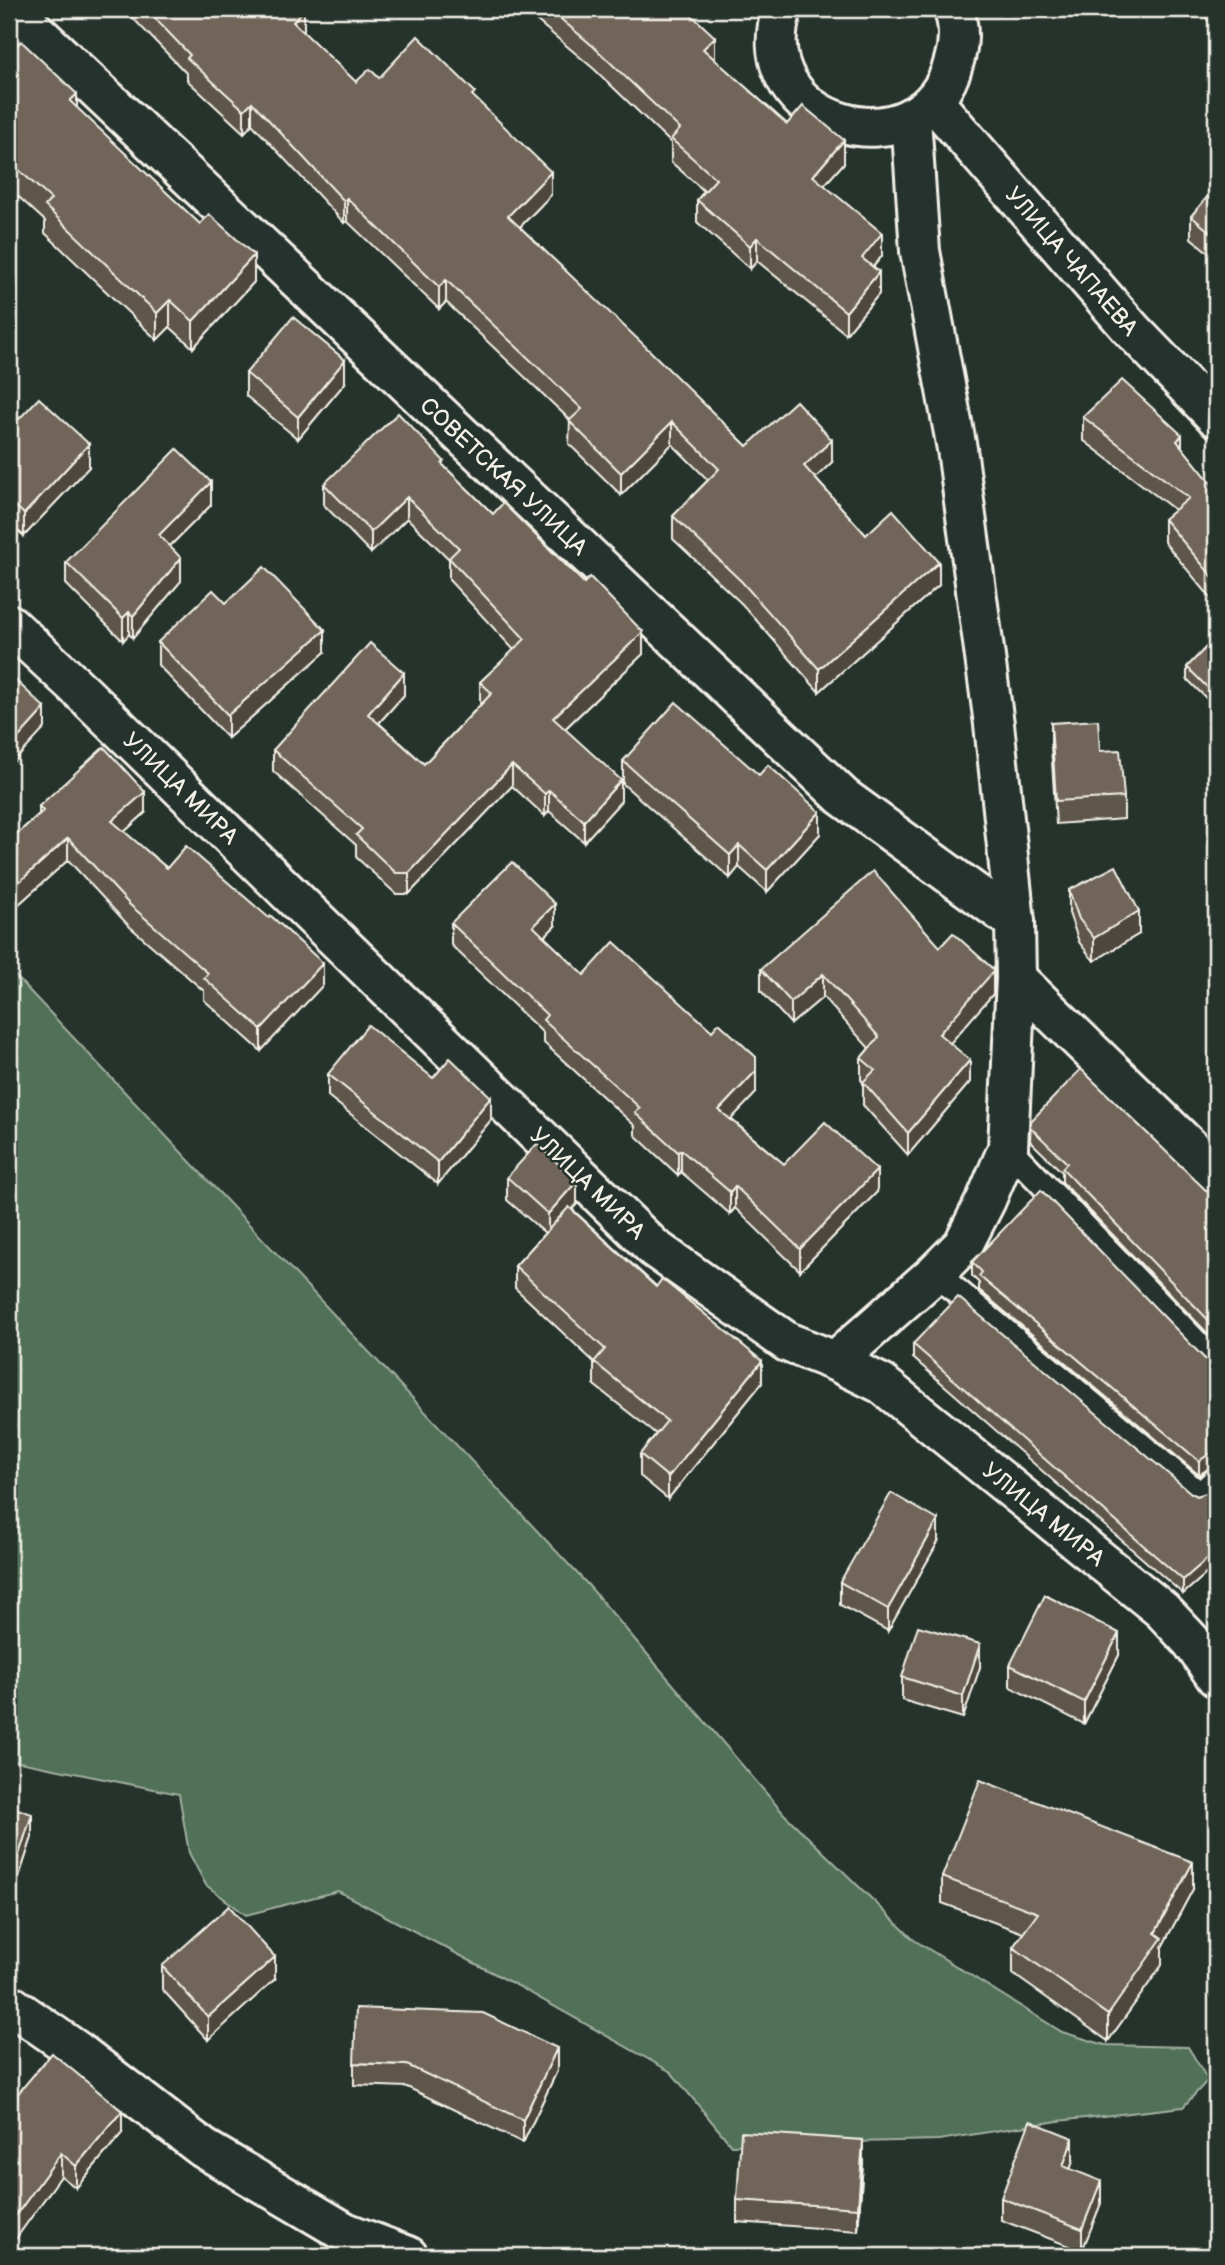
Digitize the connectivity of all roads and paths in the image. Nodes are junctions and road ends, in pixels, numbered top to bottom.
1 (12, 9) edge
2 (782, 9) edge
3 (953, 9) edge
4 (922, 109) junction
5 (1216, 417) edge
6 (9, 624) edge
7 (1015, 922) junction
8 (1016, 978) junction
9 (1008, 1148) junction
10 (1216, 1173) edge
11 (935, 1273) junction
12 (835, 1361) junction
13 (1216, 1363) edge
14 (1216, 1480) edge
15 (1216, 1677) edge
16 (9, 2004) edge
17 (408, 2256) edge

1 - 7 street, СОВЕТСКАЯ УЛИЦА
2 - 4 street
3 - 4 street
4 - 5 street, УЛИЦА ЧАПАЕВА
4 - 7 street
6 - 12 street, УЛИЦА МИРА
7 - 8 street
8 - 9 street
8 - 10 street
9 - 11 street
9 - 13 lane
11 - 12 street
11 - 14 lane
12 - 15 street, УЛИЦА МИРА
16 - 17 street

